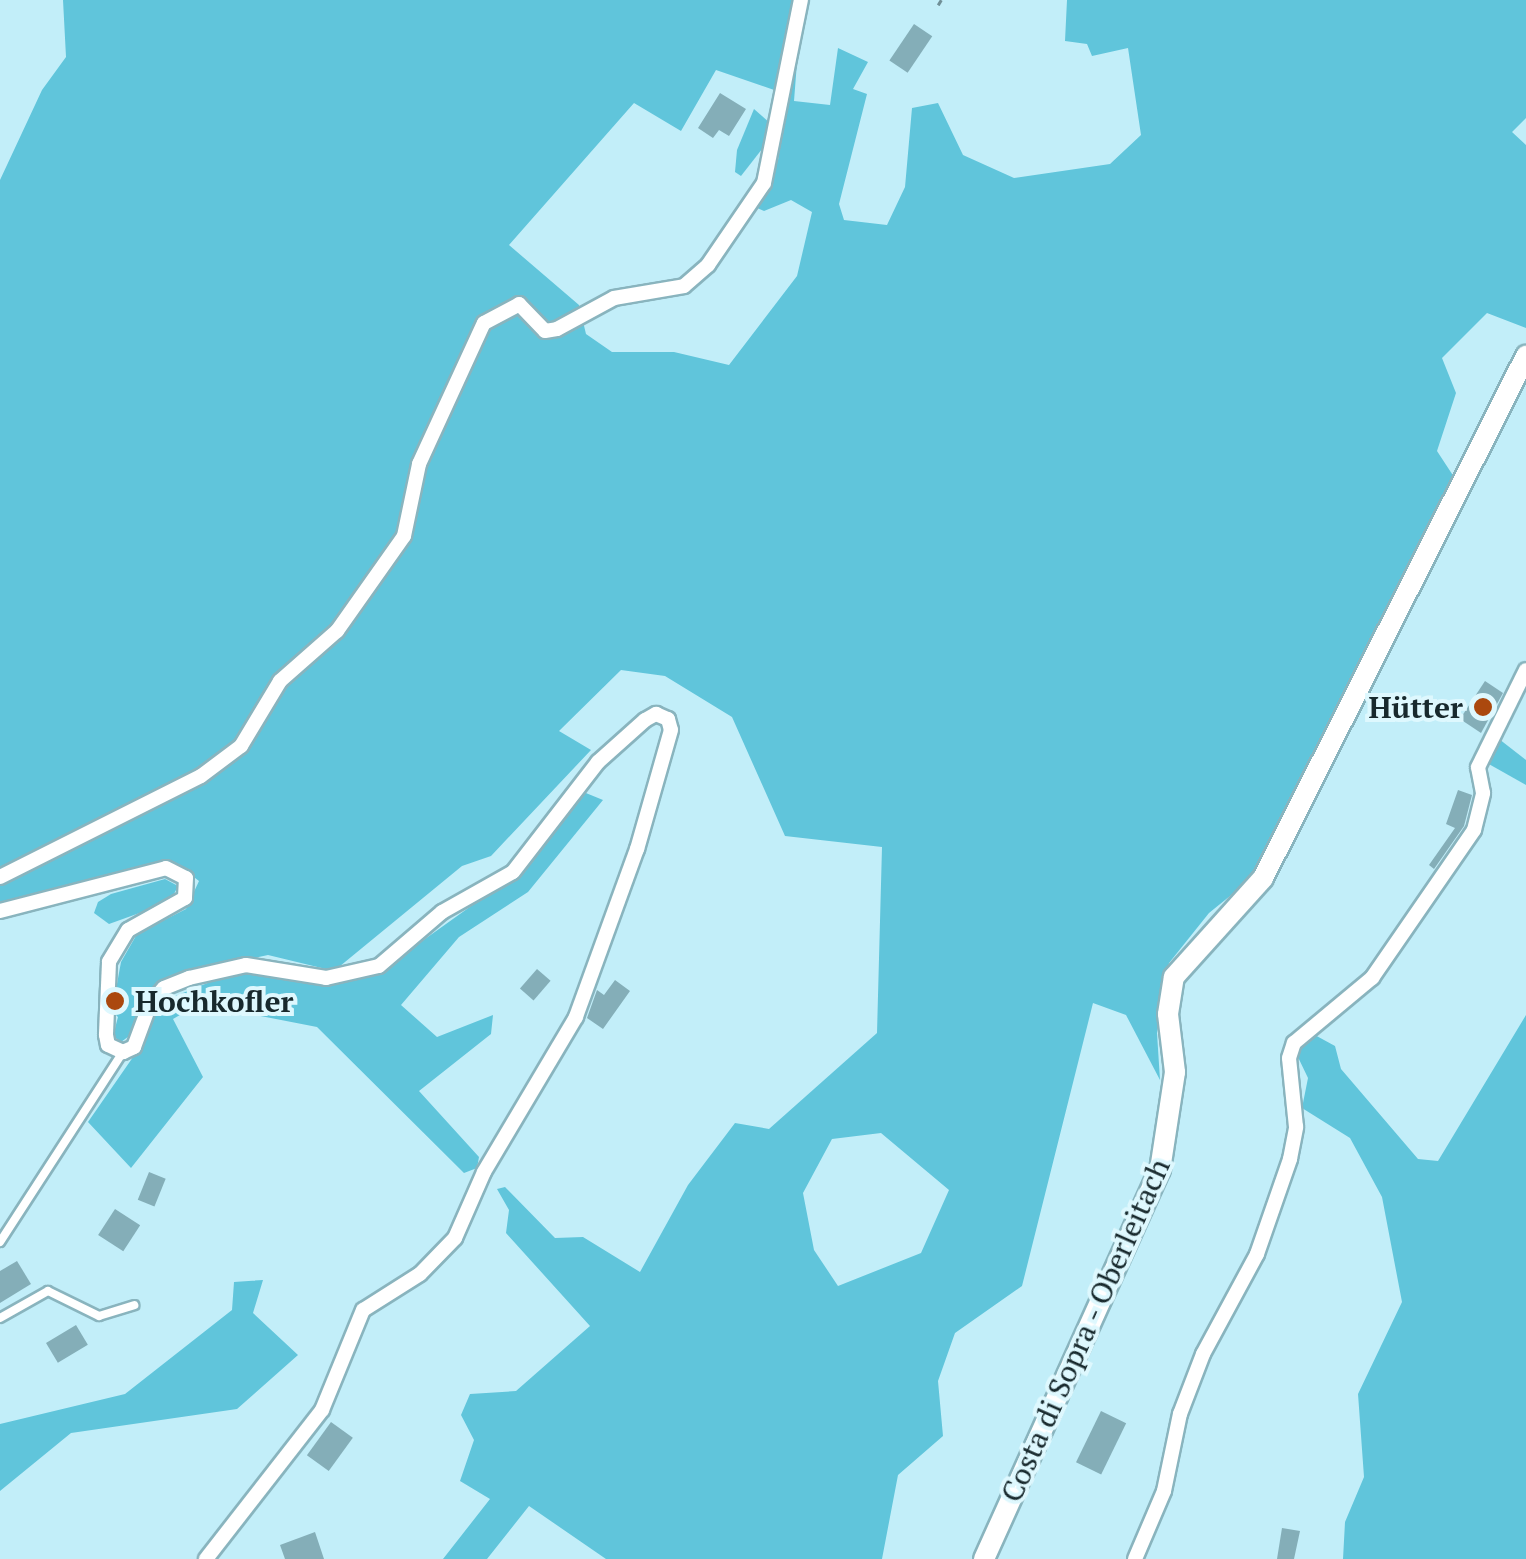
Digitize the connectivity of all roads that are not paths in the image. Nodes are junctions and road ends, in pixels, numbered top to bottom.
1 (801, 0) edge
2 (1526, 356) edge
3 (1526, 670) edge
4 (0, 877) edge
5 (0, 911) edge
6 (123, 1052) junction
7 (0, 1242) edge
8 (134, 1305) dead end
9 (0, 1318) edge
10 (206, 1559) edge
11 (984, 1559) edge
12 (1135, 1559) edge

1 - 4 street
2 - 11 main road, Costa di Sopra - Oberleitach
3 - 12 street
5 - 6 street
6 - 7 lane
6 - 10 street
8 - 9 lane

